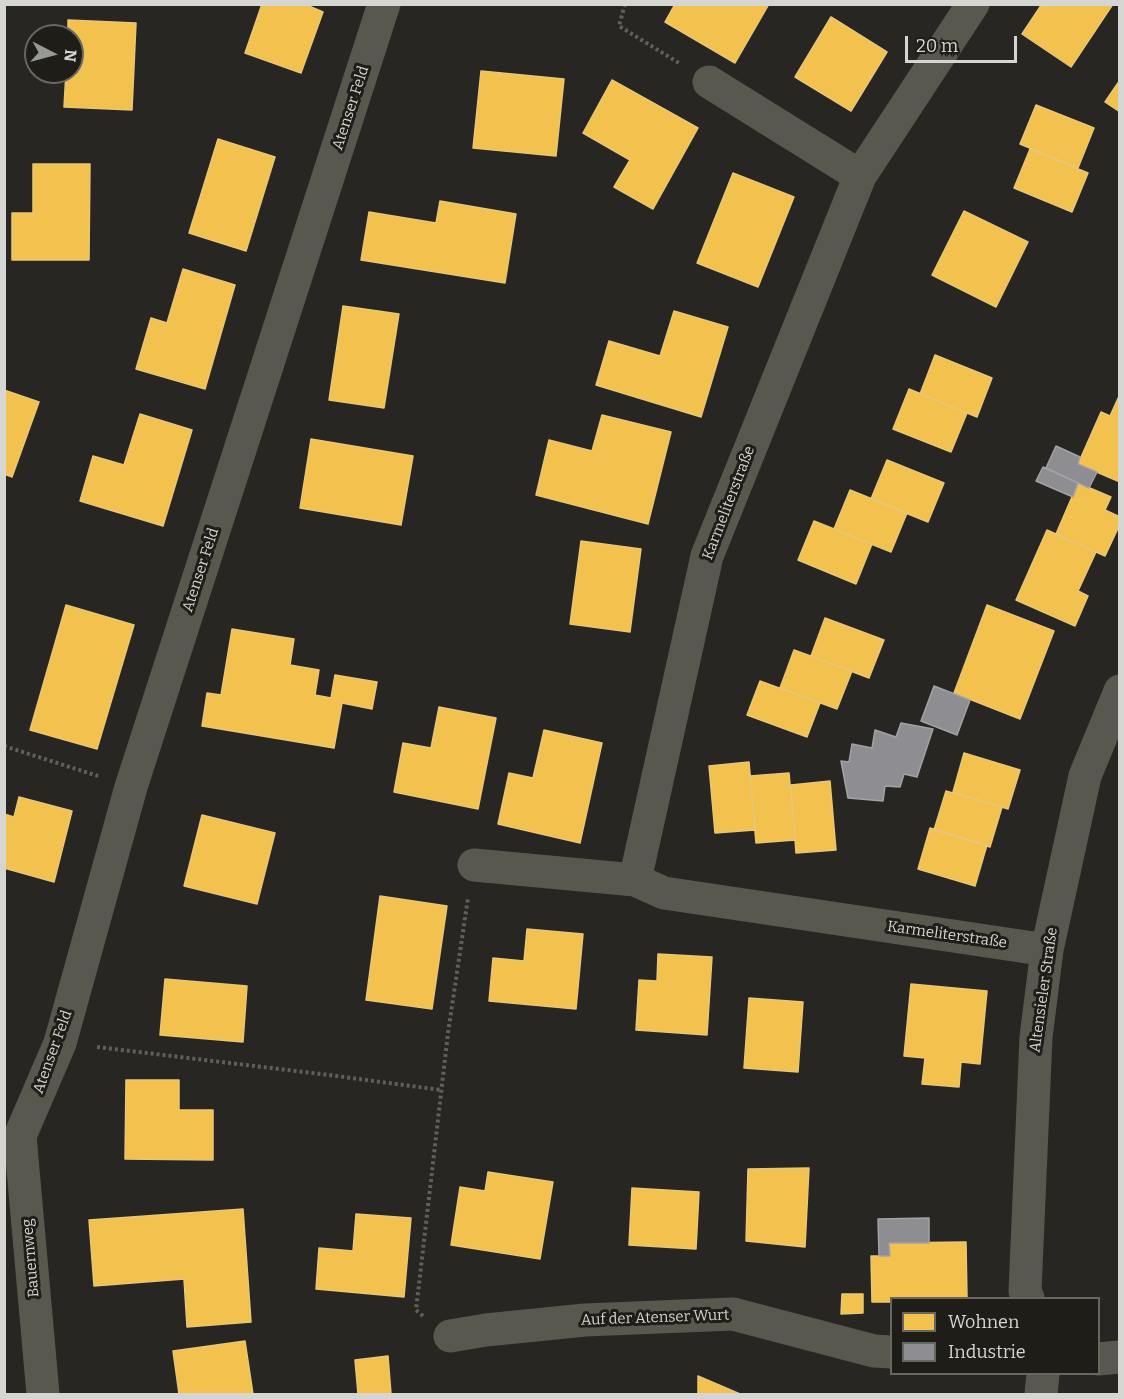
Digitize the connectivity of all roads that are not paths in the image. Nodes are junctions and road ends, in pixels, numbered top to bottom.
1 (384, 4) edge
2 (973, 4) edge
3 (709, 82) road end
4 (860, 176) junction
5 (1119, 691) edge
6 (474, 865) road end
7 (635, 879) junction
8 (1047, 950) junction
9 (12, 1135) edge
10 (1027, 1297) edge
11 (450, 1336) road end
12 (890, 1352) edge
13 (1119, 1357) edge
14 (1100, 1359) edge
15 (1043, 1375) edge
16 (43, 1395) edge
17 (1041, 1395) edge

1 - 9 street, Atenser Feld
2 - 4 street, Karmeliterstraße
3 - 4 street
4 - 7 street, Karmeliterstraße
5 - 8 street, Altensieler Straße
6 - 7 street, Karmeliterstraße
7 - 8 street, Karmeliterstraße
8 - 10 street, Altensieler Straße
9 - 16 street, Bauernweg
11 - 12 street, Auf der Atenser Wurt
13 - 14 street
15 - 17 street

